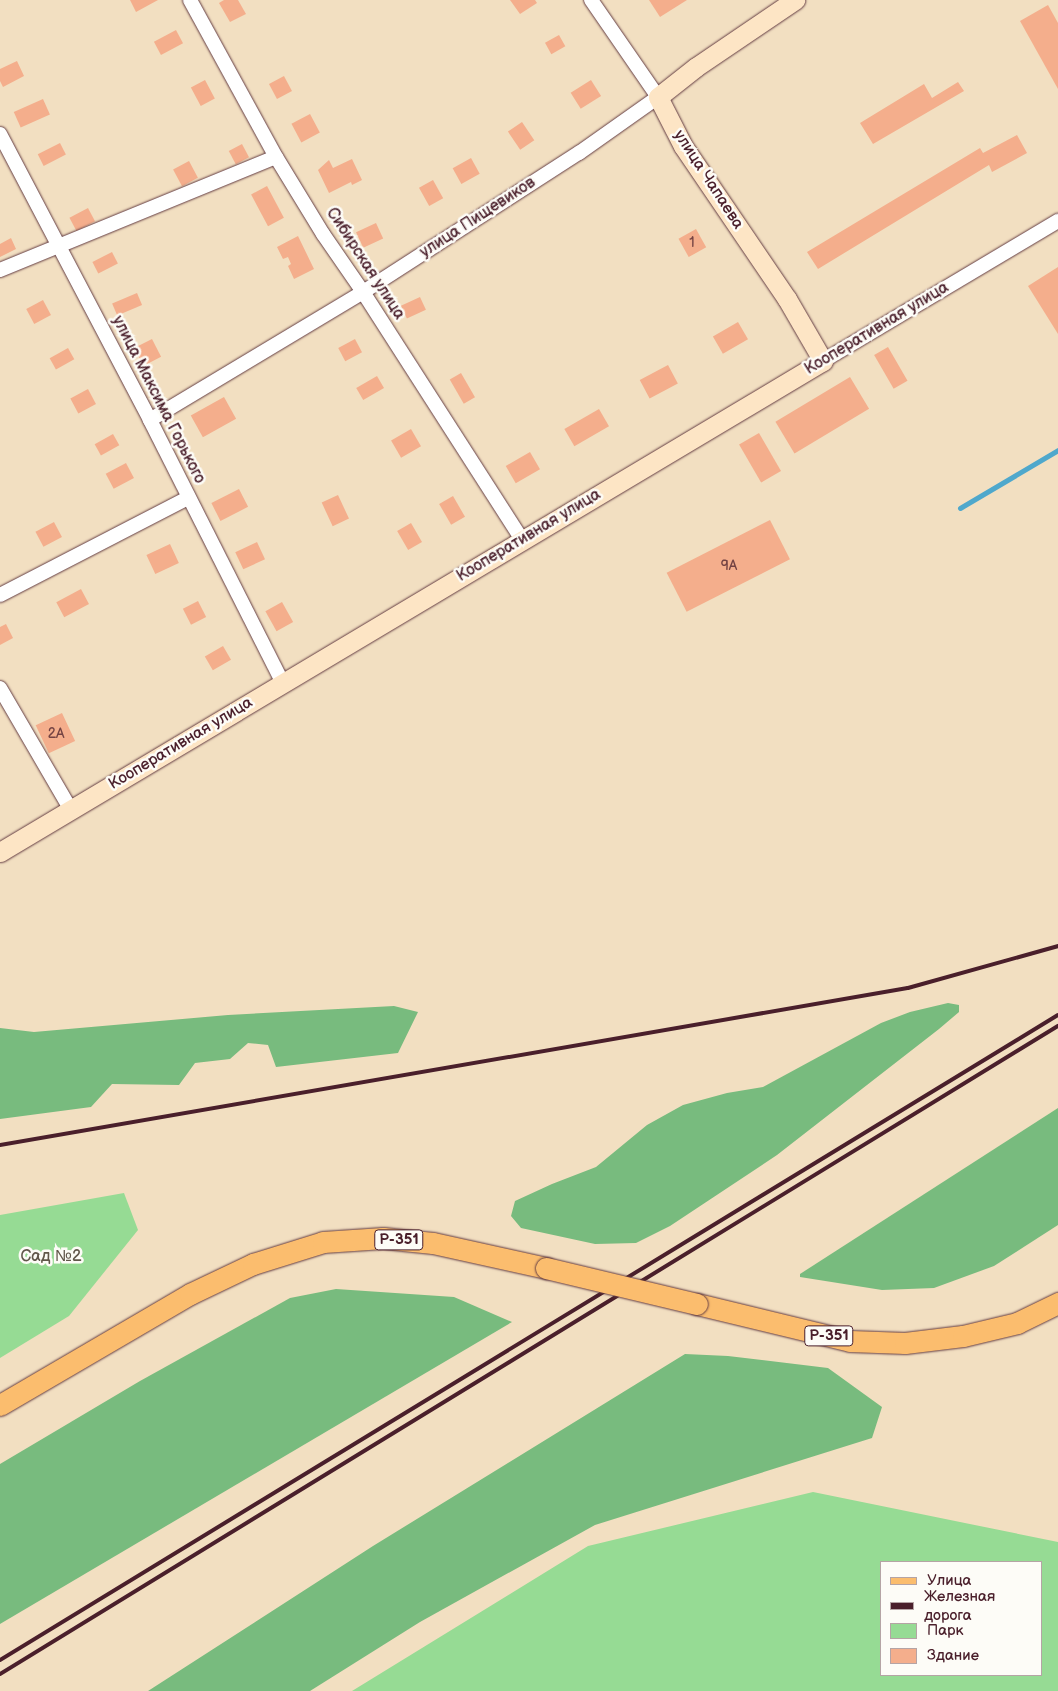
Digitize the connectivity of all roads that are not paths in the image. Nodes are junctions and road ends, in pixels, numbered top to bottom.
1 (190, 0) edge
2 (590, 0) edge
3 (795, 0) edge
4 (658, 97) junction
5 (0, 134) edge
6 (276, 157) junction
7 (1058, 221) edge
8 (58, 246) junction
9 (0, 270) edge
10 (363, 292) junction
11 (823, 361) junction
12 (150, 420) junction
13 (188, 498) junction
14 (522, 540) junction
15 (0, 595) edge
16 (283, 683) junction
17 (0, 688) edge
18 (71, 810) junction
19 (0, 852) edge
20 (1058, 1303) edge
21 (0, 1405) edge

1 - 6 street, Сибирская улица
2 - 4 street, улица Чапаева
3 - 4 main road, улица Пищевиков
4 - 10 street, улица Пищевиков
4 - 11 main road, улица Чапаева
5 - 8 street, улица Максима Горького
6 - 8 street
6 - 10 street, Сибирская улица
7 - 11 street, Кооперативная улица
8 - 9 street
8 - 12 street, улица Максима Горького
10 - 12 street, улица Пищевиков
10 - 14 street, Сибирская улица
11 - 14 main road, Кооперативная улица
12 - 13 street, улица Максима Горького
13 - 15 street
13 - 16 street, улица Максима Горького
14 - 16 main road, Кооперативная улица
16 - 18 main road, Кооперативная улица
17 - 18 street
18 - 19 main road, Кооперативная улица
20 - 21 main road, Р-351, bridge

